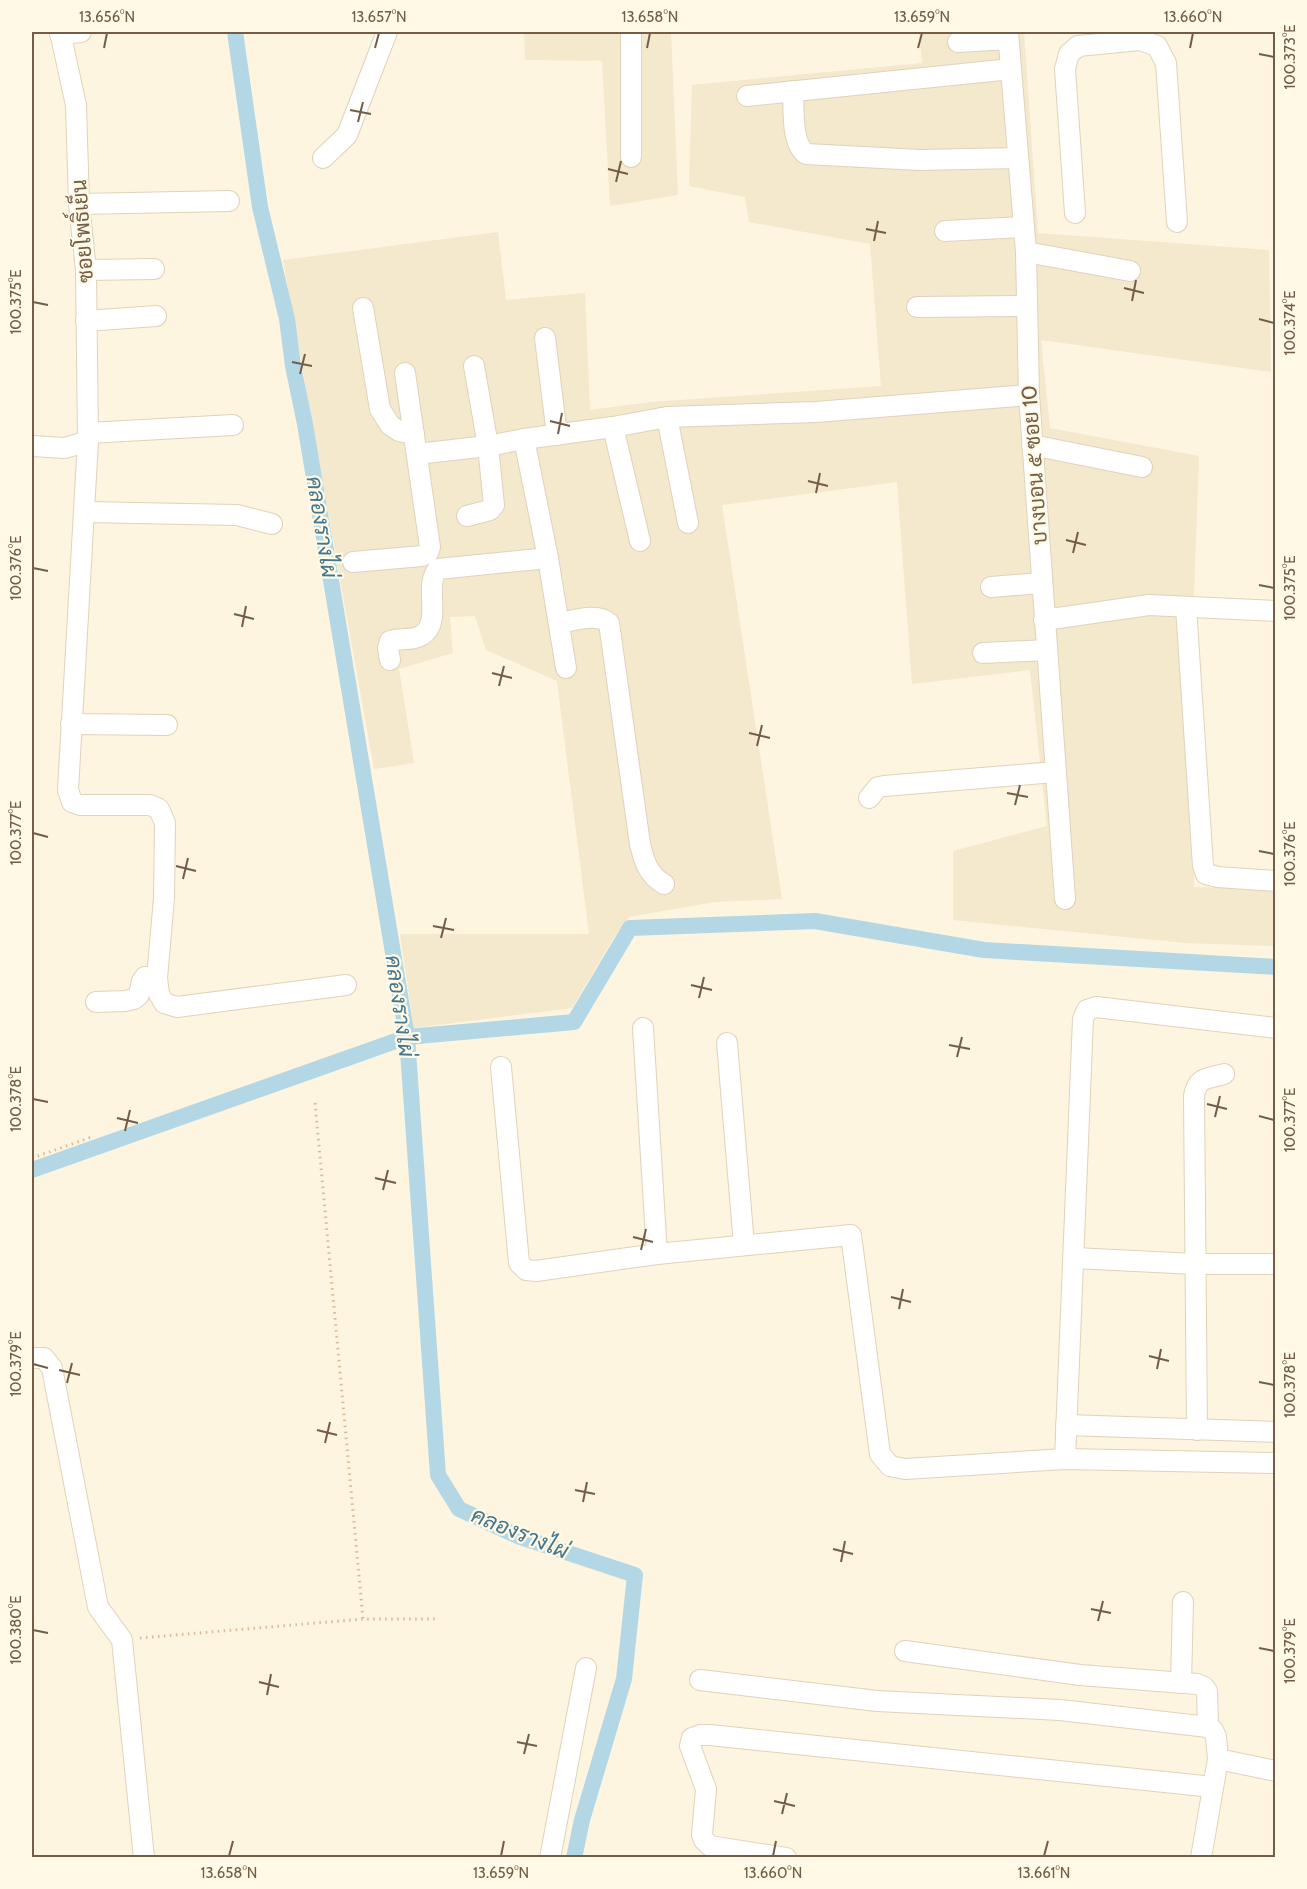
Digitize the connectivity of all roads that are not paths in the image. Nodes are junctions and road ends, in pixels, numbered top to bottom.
1 (81, 32) edge
2 (387, 32) edge
3 (631, 32) edge
4 (60, 33) edge
5 (1008, 35) edge
6 (1123, 36) edge
7 (1101, 37) edge
8 (958, 42) dead end
9 (1011, 69) junction
10 (793, 91) junction
11 (747, 96) dead end
12 (631, 158) dead end
13 (1018, 158) junction
14 (323, 159) dead end
15 (229, 201) dead end
16 (79, 204) junction
17 (1075, 213) dead end
18 (1178, 222) dead end
19 (1024, 227) junction
20 (945, 231) dead end
21 (1026, 252) junction
22 (154, 269) dead end
23 (86, 270) junction
24 (1130, 271) dead end
25 (1027, 306) junction
26 (363, 308) dead end
27 (917, 308) dead end
28 (156, 316) dead end
29 (86, 321) junction
30 (545, 338) dead end
31 (474, 366) dead end
32 (405, 373) dead end
33 (1029, 395) junction
34 (667, 417) junction
35 (233, 425) dead end
36 (613, 427) junction
37 (414, 434) junction
38 (557, 435) junction
39 (88, 437) junction
40 (524, 439) junction
41 (1032, 444) junction
42 (32, 446) edge
43 (488, 446) junction
44 (417, 454) junction
45 (1142, 466) dead end
46 (85, 512) junction
47 (467, 516) dead end
48 (688, 522) dead end
49 (272, 524) dead end
50 (640, 541) dead end
51 (548, 558) junction
52 (353, 562) dead end
53 (1041, 583) junction
54 (991, 587) dead end
55 (1186, 607) junction
56 (1275, 611) edge
57 (1044, 620) junction
58 (559, 623) junction
59 (1047, 650) junction
60 (983, 653) dead end
61 (390, 660) dead end
62 (566, 668) dead end
63 (71, 724) junction
64 (167, 725) dead end
65 (1055, 772) junction
66 (869, 798) dead end
67 (1275, 881) edge
68 (664, 884) dead end
69 (1065, 899) dead end
70 (157, 978) junction
71 (346, 985) dead end
72 (96, 1002) dead end
73 (644, 1028) dead end
74 (1275, 1028) edge
75 (727, 1043) dead end
76 (501, 1067) dead end
77 (1224, 1074) dead end
78 (744, 1245) junction
79 (657, 1254) junction
80 (1074, 1258) junction
81 (1195, 1264) junction
82 (1275, 1264) edge
83 (32, 1358) edge
84 (1066, 1425) junction
85 (1197, 1430) junction
86 (1275, 1432) edge
87 (1065, 1459) junction
88 (1275, 1463) edge
89 (1182, 1602) dead end
90 (905, 1651) dead end
91 (586, 1668) dead end
92 (700, 1680) dead end
93 (1181, 1683) junction
94 (1208, 1727) junction
95 (1218, 1759) junction
96 (1275, 1771) edge
97 (1213, 1787) junction
98 (144, 1857) edge
99 (550, 1857) edge
100 (786, 1857) edge
101 (1201, 1857) edge

1 - 4 street
2 - 14 street
3 - 12 street
4 - 16 street, ซอยโพธิ์เย็น
5 - 8 street
5 - 9 street, บางบอน ๕ ซอย 10
6 - 7 street
6 - 18 street
7 - 17 street
9 - 10 street
9 - 13 street, บางบอน ๕ ซอย 10
10 - 11 street
10 - 13 street
13 - 19 street, บางบอน ๕ ซอย 10
15 - 16 street
16 - 23 street, ซอยโพธิ์เย็น
19 - 20 street
19 - 21 street, บางบอน ๕ ซอย 10
21 - 24 street
21 - 25 street, บางบอน ๕ ซอย 10
22 - 23 street
23 - 29 street, ซอยโพธิ์เย็น
25 - 27 street
25 - 33 street, บางบอน ๕ ซอย 10
26 - 37 street
28 - 29 street
29 - 39 street, ซอยโพธิ์เย็น
30 - 38 street
31 - 43 street
32 - 37 street
33 - 34 street
33 - 41 street, บางบอน ๕ ซอย 10
34 - 36 street
34 - 48 street
35 - 39 street
36 - 38 street
36 - 50 street
37 - 44 street
38 - 40 street
39 - 42 street
39 - 46 street, ซอยโพธิ์เย็น
40 - 43 street
40 - 51 street
41 - 45 street
41 - 53 street, บางบอน ๕ ซอย 10
43 - 44 street
43 - 47 street
44 - 52 street
46 - 49 street
46 - 63 street, ซอยโพธิ์เย็น
51 - 58 street
51 - 61 street
53 - 54 street
53 - 57 street, บางบอน ๕ ซอย 10
55 - 56 street
55 - 57 street
55 - 67 street
57 - 59 street, บางบอน ๕ ซอย 10
58 - 62 street
58 - 68 street
59 - 60 street
59 - 65 street, บางบอน ๕ ซอย 10
63 - 64 street
63 - 70 street, ซอยโพธิ์เย็น
65 - 66 street
65 - 69 street, บางบอน ๕ ซอย 10
70 - 71 street
70 - 72 street
73 - 79 street
74 - 80 street
75 - 78 street
76 - 79 street
77 - 81 street
78 - 79 street
78 - 87 street
80 - 81 street
80 - 84 street
81 - 82 street
81 - 85 street
83 - 98 street
84 - 85 street
84 - 87 street
85 - 86 street
87 - 88 street
89 - 93 street
90 - 93 street
91 - 99 street
92 - 94 street
93 - 94 street
94 - 95 street
95 - 96 street
95 - 97 street
97 - 100 street
97 - 101 street

